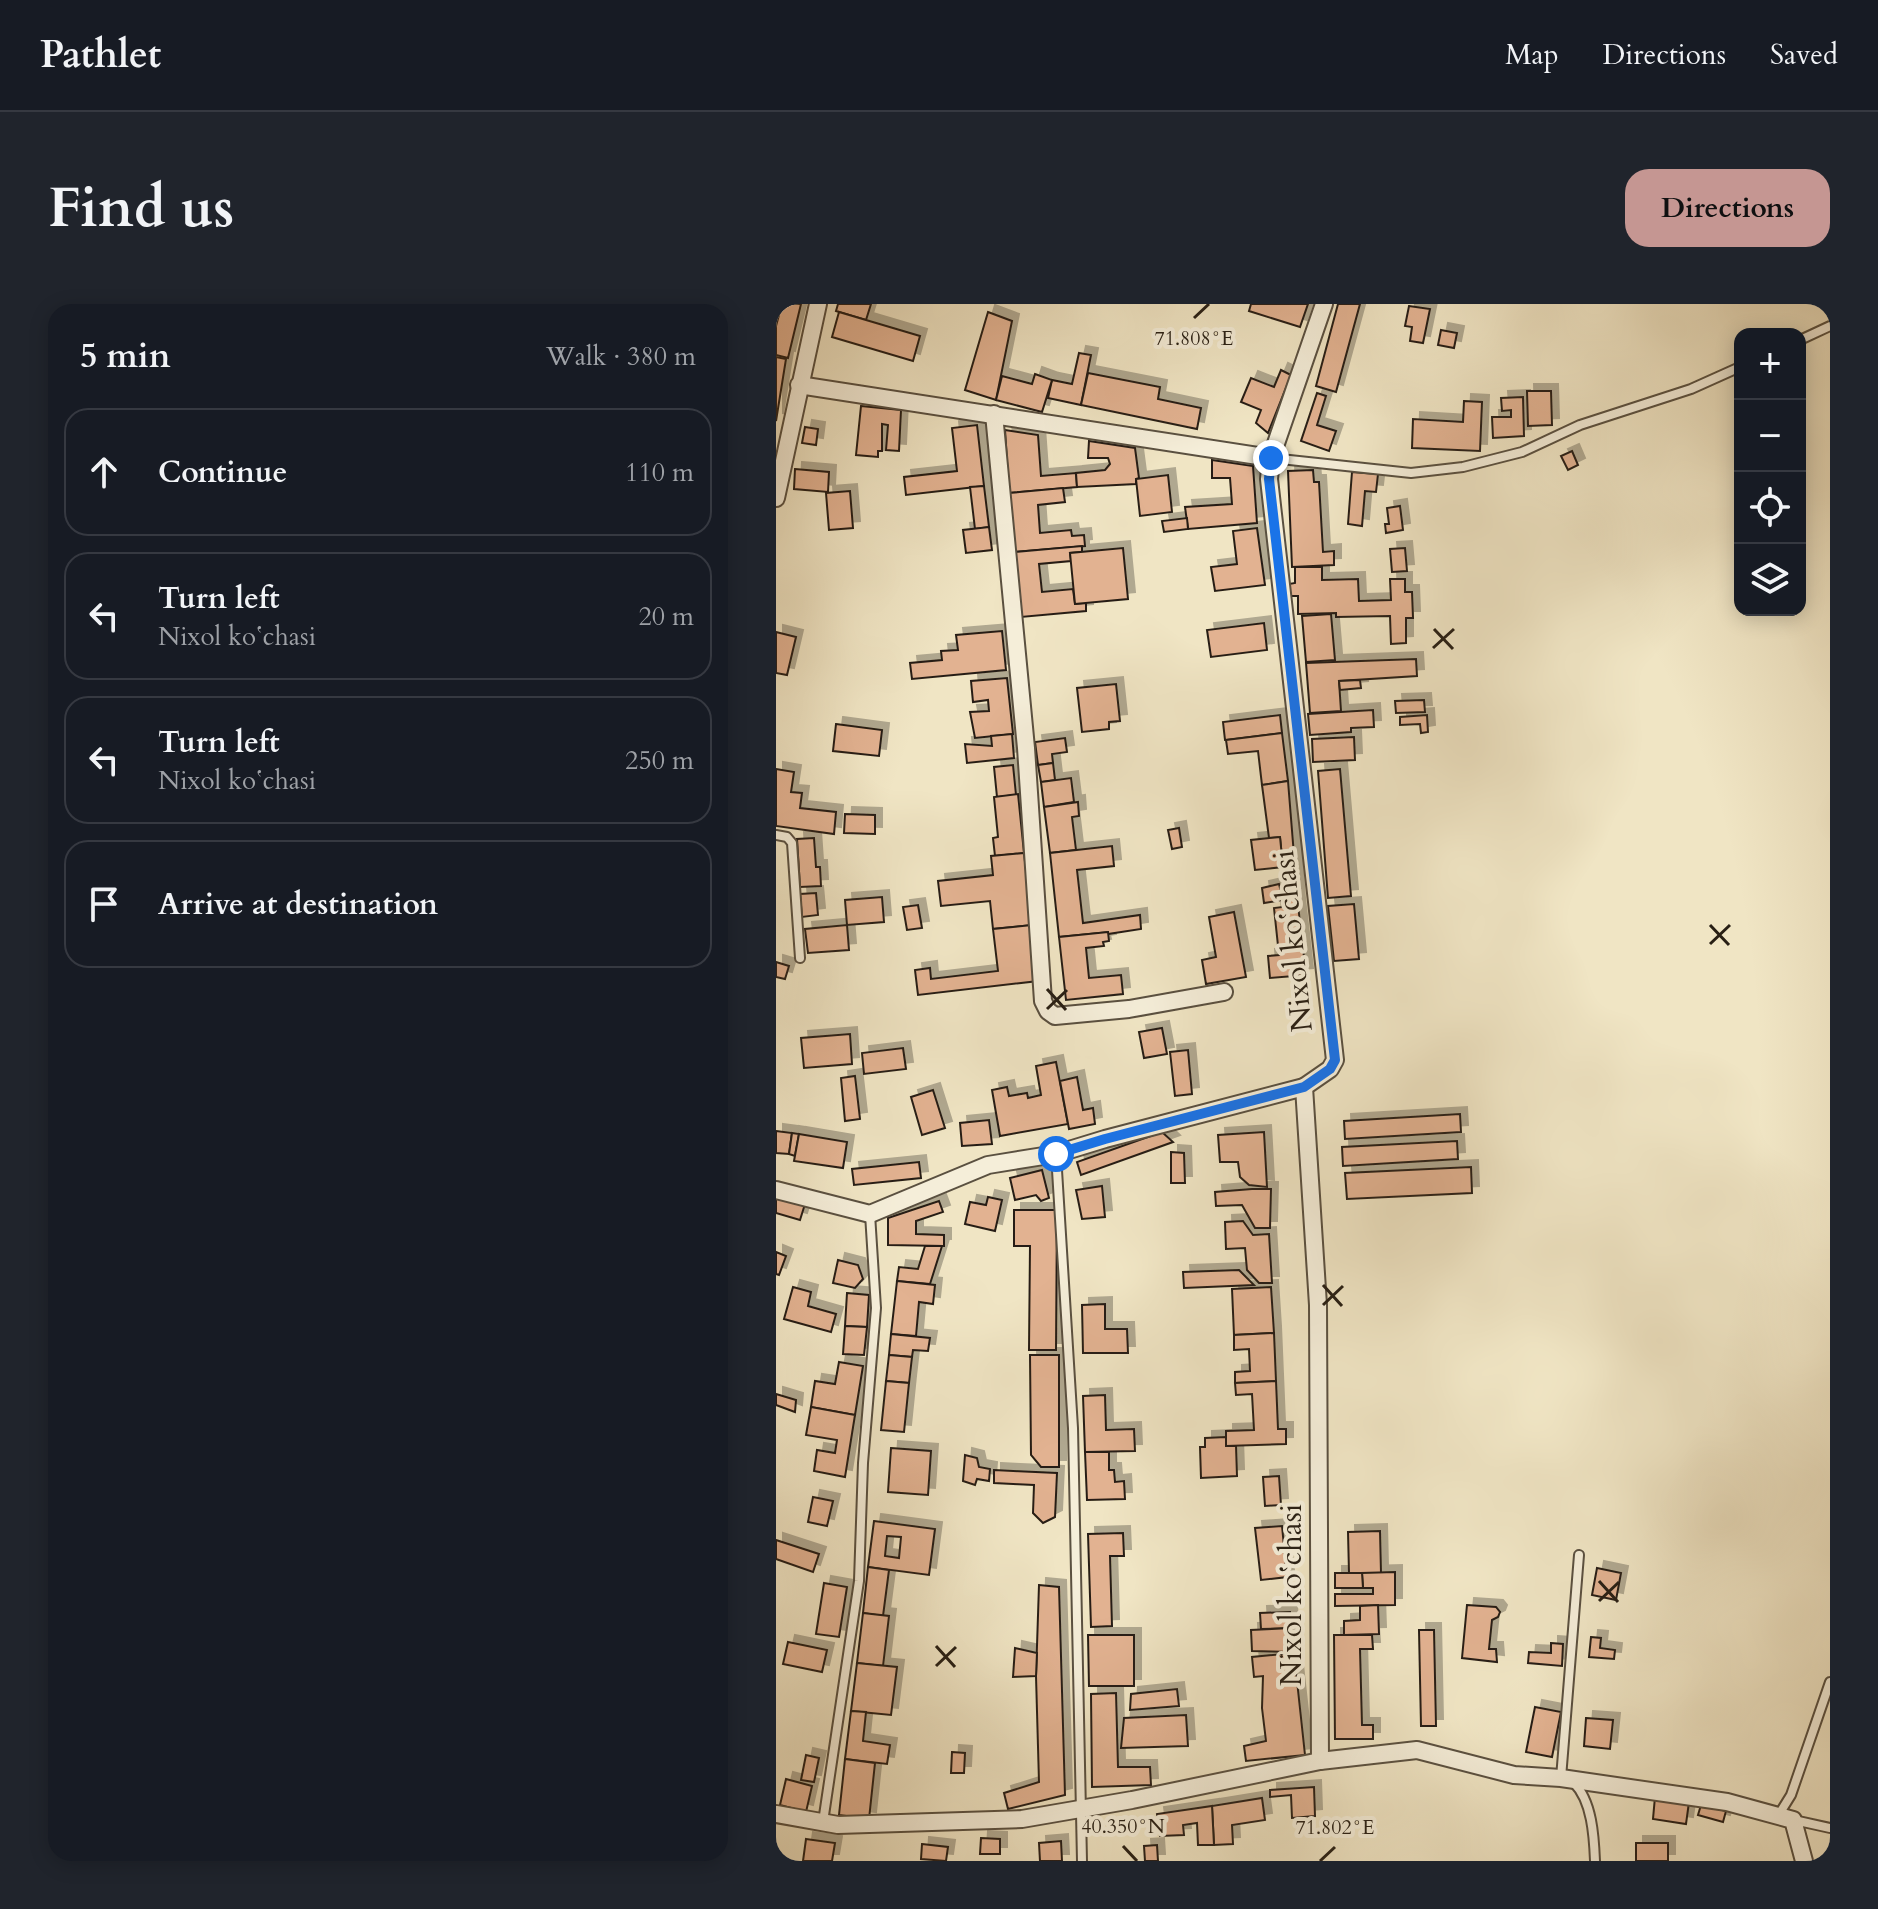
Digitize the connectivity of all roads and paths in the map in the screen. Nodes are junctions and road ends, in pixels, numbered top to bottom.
1 (818, 304) edge
2 (1324, 304) edge
3 (1830, 326) edge
4 (1806, 337) edge
5 (1734, 370) edge
6 (799, 385) junction
7 (994, 414) junction
8 (1271, 458) junction
9 (776, 498) edge
10 (776, 835) edge
11 (800, 958) dead end
12 (1224, 992) dead end
13 (1304, 1087) junction
14 (1056, 1154) junction
15 (776, 1190) edge
16 (870, 1214) junction
17 (1579, 1555) dead end
18 (1830, 1682) edge
19 (1320, 1761) junction
20 (1566, 1779) junction
21 (1081, 1809) junction
22 (776, 1814) edge
23 (1786, 1818) junction
24 (823, 1822) junction
25 (1830, 1828) edge
26 (1082, 1861) edge
27 (1595, 1861) edge
28 (1804, 1861) edge

1 - 6 street
2 - 8 street, Nixol koʻchasi
3 - 4 lane
5 - 8 lane
6 - 7 street
6 - 9 street
7 - 8 street
7 - 12 street
8 - 13 street, Nixol koʻchasi
10 - 11 lane
13 - 14 street
13 - 19 street, Nixol koʻchasi
14 - 16 street
14 - 21 lane
15 - 16 street
16 - 24 lane
17 - 20 lane
18 - 23 lane
19 - 20 street
19 - 21 street
20 - 23 street
20 - 27 lane
21 - 24 street
21 - 26 lane
22 - 24 street
23 - 25 lane
23 - 28 street

